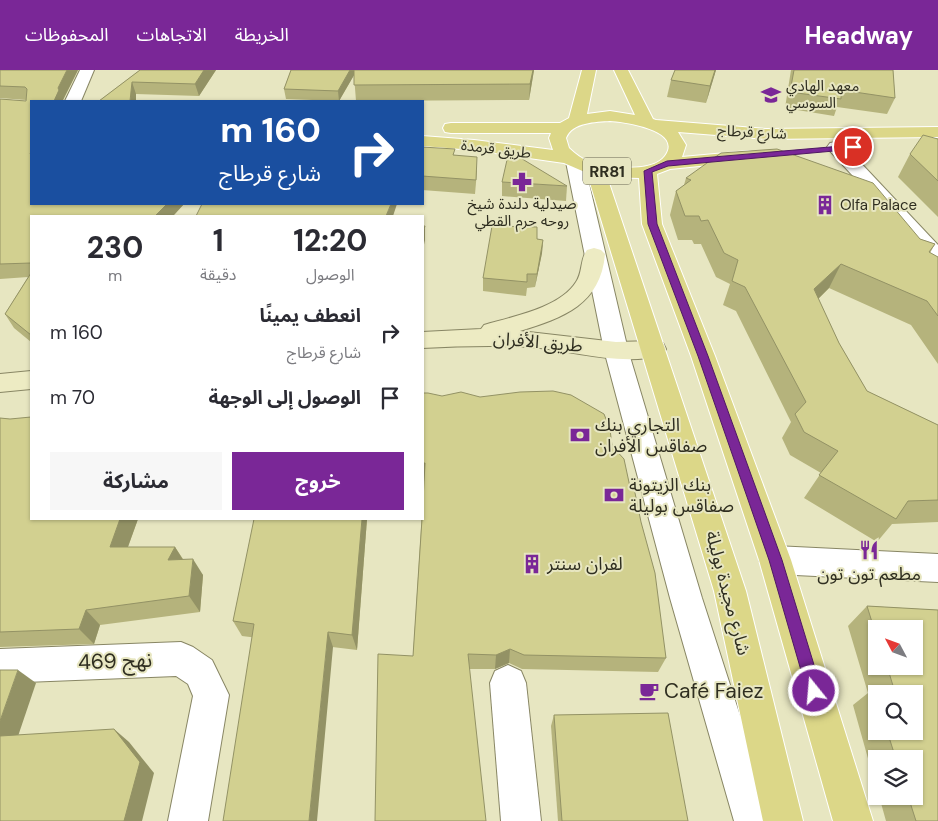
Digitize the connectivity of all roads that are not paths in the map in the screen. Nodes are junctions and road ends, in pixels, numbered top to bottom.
1 (87, 70) edge
2 (588, 70) edge
3 (621, 70) edge
4 (73, 100) edge
5 (651, 123) junction
6 (570, 124) junction
7 (424, 128) edge
8 (938, 132) edge
9 (424, 141) edge
10 (938, 145) edge
11 (836, 147) junction
12 (807, 150) dead end
13 (768, 154) edge
14 (580, 163) junction
15 (658, 167) junction
16 (594, 254) junction
17 (938, 257) edge
18 (473, 337) junction
19 (424, 340) edge
20 (654, 349) junction
21 (616, 350) junction
22 (30, 380) edge
23 (0, 383) edge
24 (776, 560) junction
25 (938, 568) edge
26 (0, 666) edge
27 (508, 683) dead end
28 (188, 821) edge
29 (522, 821) edge
30 (754, 821) edge
31 (782, 821) edge
32 (853, 821) edge

1 - 4 street
2 - 6 main road
3 - 5 main road
5 - 6 main road, شارع قرطاج
5 - 8 main road, شارع قرطاج
5 - 15 main road
6 - 7 main road, طريق قرمدة
6 - 14 main road, RR81
9 - 14 main road, طريق قرمدة / RR81
10 - 11 main road, شارع قرطاج
11 - 12 main road, شارع قرطاج
11 - 17 street
13 - 15 main road, شارع قرطاج / RR81
14 - 15 main road, RR81
14 - 16 street
14 - 20 main road, شارع مجيدة بوليلة
15 - 24 main road
16 - 18 main road
16 - 21 street
18 - 19 main road, طريق الأفران
18 - 21 main road, طريق الأفران
20 - 21 main road, طريق الأفران
20 - 31 main road, شارع مجيدة بوليلة
21 - 30 street
22 - 23 main road
24 - 25 street
24 - 32 main road
26 - 28 street, نهج 469
27 - 29 street

